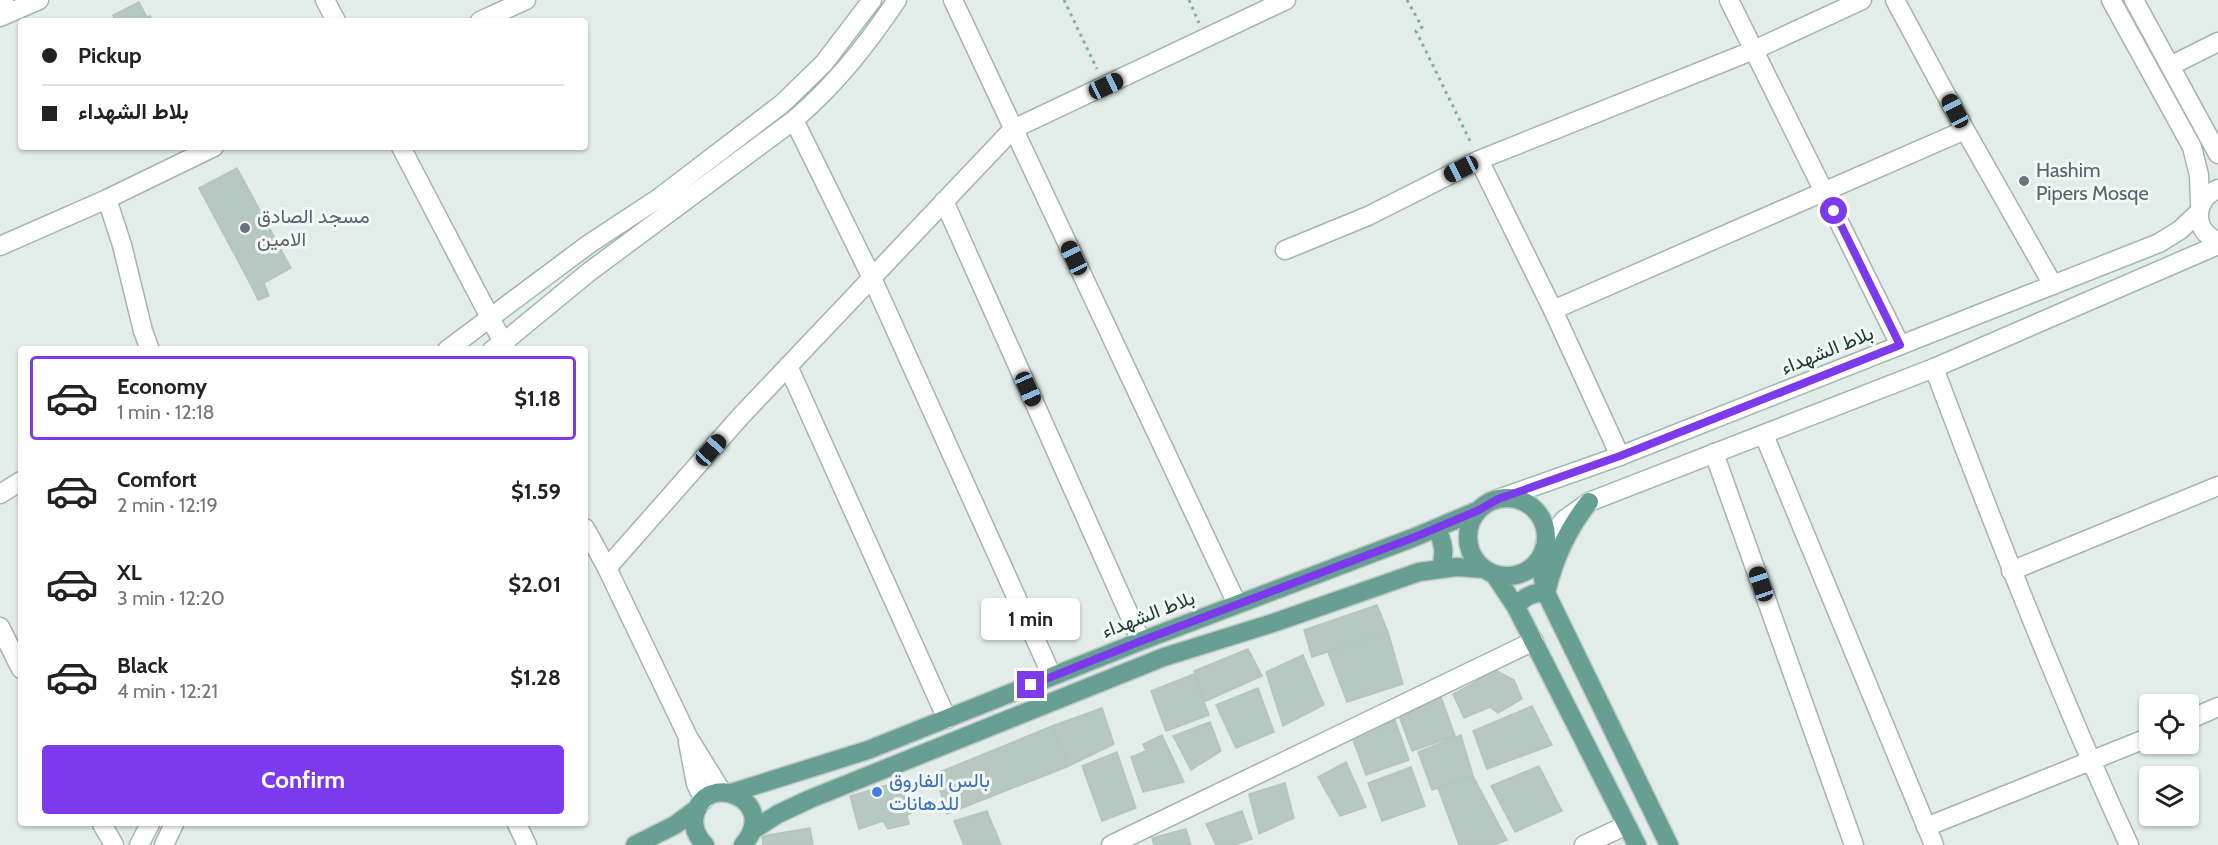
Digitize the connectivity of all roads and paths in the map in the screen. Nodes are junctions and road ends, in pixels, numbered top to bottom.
1 (4, 0) edge
2 (39, 0) edge
3 (325, 0) edge
4 (526, 0) edge
5 (873, 0) edge
6 (897, 0) edge
7 (953, 0) edge
8 (1064, 0) edge
9 (1189, 0) edge
10 (1286, 0) edge
11 (1407, 0) edge
12 (1729, 0) edge
13 (1862, 0) edge
14 (1895, 0) edge
15 (2111, 0) edge
16 (2134, 0) edge
17 (0, 2) edge
18 (0, 17) edge
19 (334, 18) edge
20 (487, 18) edge
21 (1206, 38) junction
22 (2218, 42) edge
23 (1754, 50) junction
24 (2170, 66) junction
25 (1106, 86) junction
26 (794, 120) junction
27 (1013, 129) junction
28 (1965, 130) junction
29 (208, 150) edge
30 (403, 150) edge
31 (2216, 151) edge
32 (1479, 160) junction
33 (2196, 160) junction
34 (2218, 189) edge
35 (1825, 192) junction
36 (107, 199) junction
37 (944, 201) junction
38 (2199, 209) junction
39 (2218, 243) edge
40 (0, 246) edge
41 (1285, 250) dead end
42 (872, 278) junction
43 (2053, 285) junction
44 (1552, 310) junction
45 (490, 318) junction
46 (1900, 345) junction
47 (149, 346) edge
48 (452, 346) edge
49 (501, 346) edge
50 (502, 346) edge
51 (788, 366) junction
52 (1934, 368) junction
53 (1764, 435) junction
54 (1714, 453) junction
55 (1620, 456) junction
56 (18, 483) edge
57 (2218, 486) edge
58 (0, 494) edge
59 (1498, 499) junction
60 (1589, 502) junction
61 (1479, 510) junction
62 (1436, 529) junction
63 (588, 534) edge
64 (1542, 552) junction
65 (606, 568) junction
66 (1442, 568) junction
67 (2011, 571) junction
68 (1489, 572) junction
69 (1546, 593) junction
70 (1237, 604) junction
71 (1516, 606) junction
72 (0, 627) edge
73 (1141, 641) junction
74 (1534, 641) junction
75 (18, 663) edge
76 (1052, 676) junction
77 (2218, 707) edge
78 (2199, 715) edge
79 (947, 719) junction
80 (688, 737) junction
81 (2139, 742) edge
82 (2091, 762) junction
83 (727, 793) junction
84 (701, 804) junction
85 (1628, 825) junction
86 (103, 826) edge
87 (149, 826) edge
88 (173, 826) edge
89 (518, 826) edge
90 (1926, 826) junction
91 (749, 839) edge
92 (114, 845) edge
93 (139, 845) edge
94 (164, 845) edge
95 (527, 845) edge
96 (635, 845) edge
97 (705, 845) edge
98 (1111, 845) edge
99 (1584, 845) edge
100 (1637, 845) edge
101 (1669, 845) edge
102 (1854, 845) edge
103 (1934, 845) edge
104 (2129, 845) edge

1 - 17 street
2 - 18 street
3 - 19 street
4 - 20 street
5 - 45 street
6 - 26 street
7 - 27 street
8 - 25 path
9 - 21 path
10 - 21 street
11 - 32 path
12 - 23 street
13 - 23 street
14 - 28 street
15 - 33 street
16 - 24 street
21 - 25 street
22 - 24 street
23 - 32 street
23 - 35 street
24 - 31 street
25 - 27 street
26 - 42 street
26 - 50 street
27 - 37 street
27 - 70 street
28 - 35 street
28 - 43 street
29 - 36 street
30 - 45 street
31 - 33 street
32 - 41 street
32 - 44 street
33 - 38 street
34 - 38 street, بلاط الشهداء
35 - 44 street
35 - 46 street
36 - 40 street
36 - 47 street
37 - 42 street
37 - 73 street
38 - 39 street
38 - 43 street, بلاط الشهداء
39 - 52 street
42 - 51 street
42 - 76 street
43 - 46 street, بلاط الشهداء
44 - 55 street
45 - 48 street
45 - 49 street
46 - 55 street, بلاط الشهداء
51 - 65 street
51 - 79 street
52 - 53 street
52 - 67 street
53 - 54 street
53 - 90 street
54 - 60 street
54 - 102 street
55 - 59 street, بلاط الشهداء
56 - 58 street
57 - 67 street
59 - 61 main road
59 - 64 main road
60 - 64 street
60 - 69 main road
61 - 62 main road, بلاط الشهداء
61 - 68 main road
62 - 66 main road
62 - 70 main road, بلاط الشهداء
63 - 65 street
64 - 68 main road
64 - 69 main road
65 - 80 street
66 - 68 main road
66 - 91 main road
67 - 82 street
68 - 71 main road
69 - 71 main road
69 - 101 main road
70 - 73 main road, بلاط الشهداء
71 - 74 main road
72 - 75 street
73 - 76 main road, بلاط الشهداء
74 - 85 main road
74 - 98 street
76 - 79 main road, بلاط الشهداء
77 - 78 street
79 - 83 main road, بلاط الشهداء
80 - 83 street
80 - 84 street
81 - 82 street
82 - 90 street
82 - 104 street
83 - 84 main road, بلاط الشهداء
83 - 91 main road
84 - 96 main road, بلاط الشهداء
84 - 97 main road
85 - 99 street
85 - 100 main road
86 - 92 street
87 - 93 street
88 - 94 street
89 - 95 street
90 - 103 street

